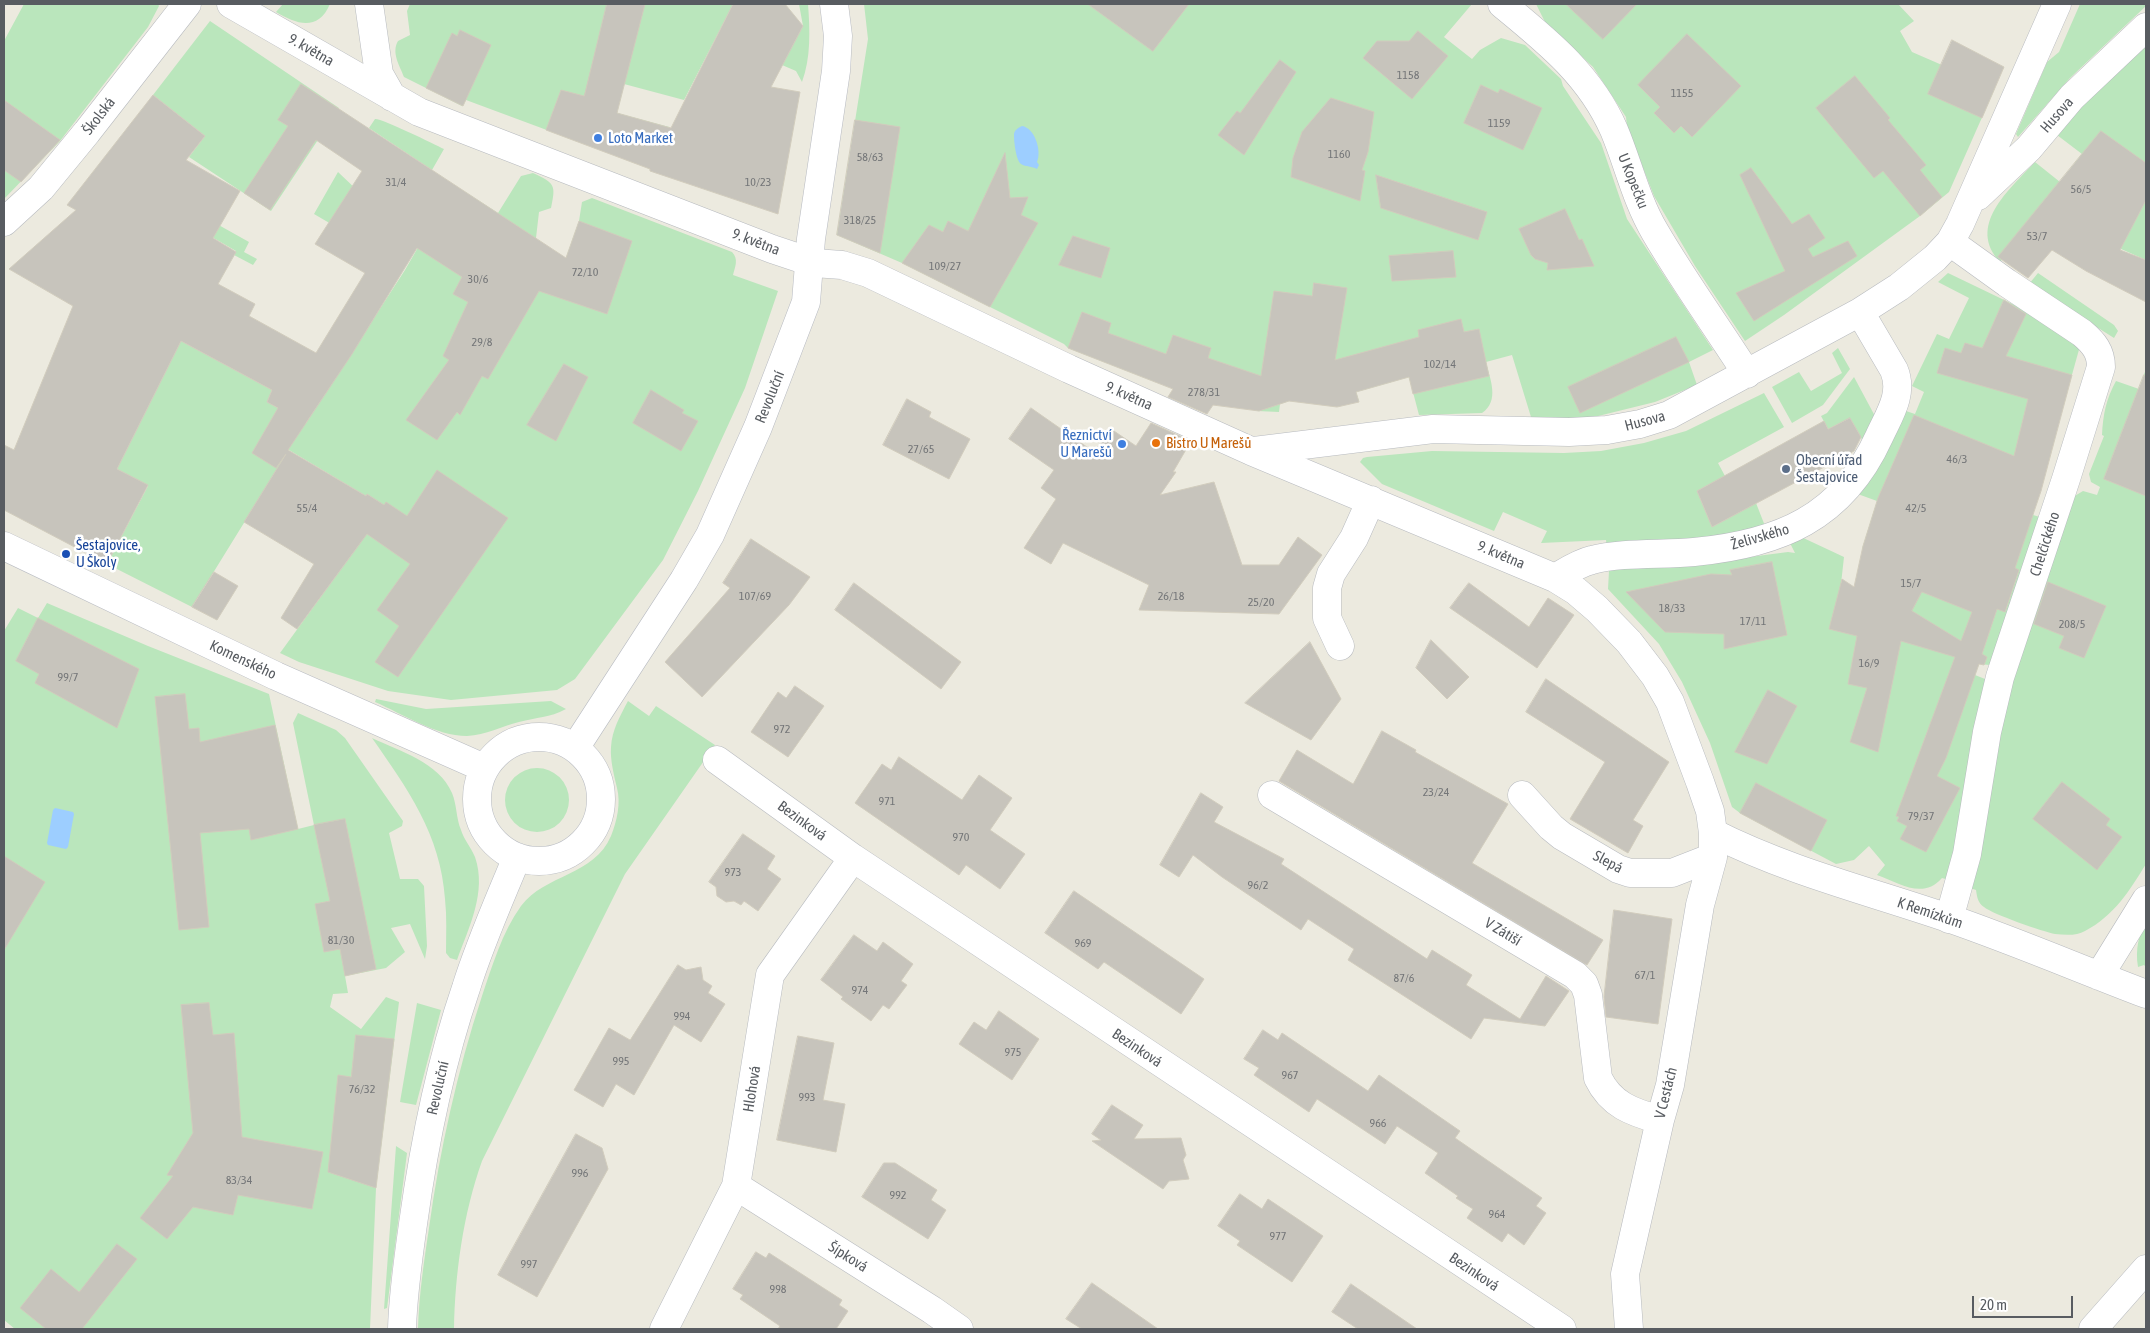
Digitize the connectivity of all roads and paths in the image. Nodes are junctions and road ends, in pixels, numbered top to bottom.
1 (187, 4) edge
2 (231, 4) edge
3 (369, 4) edge
4 (834, 4) edge
5 (1502, 4) edge
6 (2057, 4) edge
7 (2146, 27) edge
8 (392, 97) junction
9 (1969, 205) junction
10 (4, 222) edge
11 (1950, 242) junction
12 (809, 261) junction
13 (1860, 312) junction
14 (1747, 374) junction
15 (1251, 451) junction
16 (1371, 500) junction
17 (4, 546) edge
18 (1555, 578) junction
19 (1340, 646) dead end
20 (576, 748) junction
21 (717, 760) dead end
22 (484, 768) junction
23 (1272, 794) dead end
24 (1522, 795) dead end
25 (1713, 845) junction
26 (517, 857) junction
27 (853, 858) junction
28 (2146, 900) edge
29 (1949, 919) junction
30 (2100, 976) junction
31 (2146, 994) edge
32 (1660, 1120) junction
33 (736, 1186) junction
34 (2146, 1269) edge
35 (400, 1326) edge
36 (664, 1329) edge
37 (959, 1329) edge
38 (1562, 1329) edge
39 (1630, 1329) edge
40 (2093, 1329) edge

1 - 10 street, Školská
2 - 8 street, 9. května
3 - 8 street
4 - 12 street, Revoluční
5 - 14 street, U Kopečku
6 - 9 street, Husova
7 - 9 street, Husova
8 - 12 street, 9. května
9 - 11 street, Husova
11 - 13 street, Husova
11 - 29 street, Chelčického
12 - 15 street, 9. května
12 - 20 street, Revoluční
13 - 14 street, Husova
13 - 18 street, Želivského
14 - 15 street, Husova
15 - 16 street, 9. května
16 - 18 street, 9. května
16 - 19 street
17 - 22 street, Komenského
18 - 25 street, 9. května
20 - 22 street
20 - 26 street
21 - 27 street, Bezinková
22 - 26 street
23 - 32 street, V Zátiší
24 - 25 street, Slepá
25 - 29 street, K Remízkům
25 - 32 street, V Cestách
26 - 35 street, Revoluční
27 - 33 street, Hlohová
27 - 38 street, Bezinková
28 - 30 street
29 - 30 street, K Remízkům
30 - 31 street, K Remízkům
32 - 39 street, V Cestách
33 - 36 street, Hlohová
33 - 37 street, Šípková
34 - 40 street

